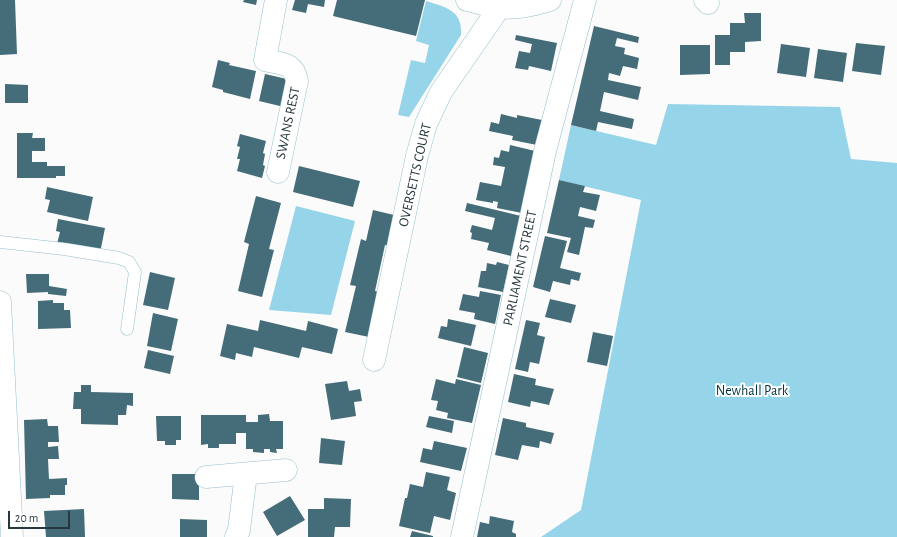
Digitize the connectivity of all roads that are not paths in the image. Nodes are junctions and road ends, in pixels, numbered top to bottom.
1 (276, 0) edge
2 (467, 0) edge
3 (550, 0) edge
4 (585, 0) edge
5 (499, 8) junction
6 (278, 172) dead end
7 (0, 242) edge
8 (0, 302) edge
9 (127, 329) dead end
10 (374, 360) dead end
11 (286, 470) dead end
12 (246, 474) junction
13 (206, 477) dead end
14 (12, 537) edge
15 (236, 537) edge
16 (462, 537) edge

1 - 6 street, SWANS REST
2 - 5 street
3 - 5 street
4 - 16 street, PARLIAMENT STREET
5 - 10 street, OVERSETTS COURT
7 - 9 lane
8 - 14 street
11 - 12 street
12 - 13 street
12 - 15 street

